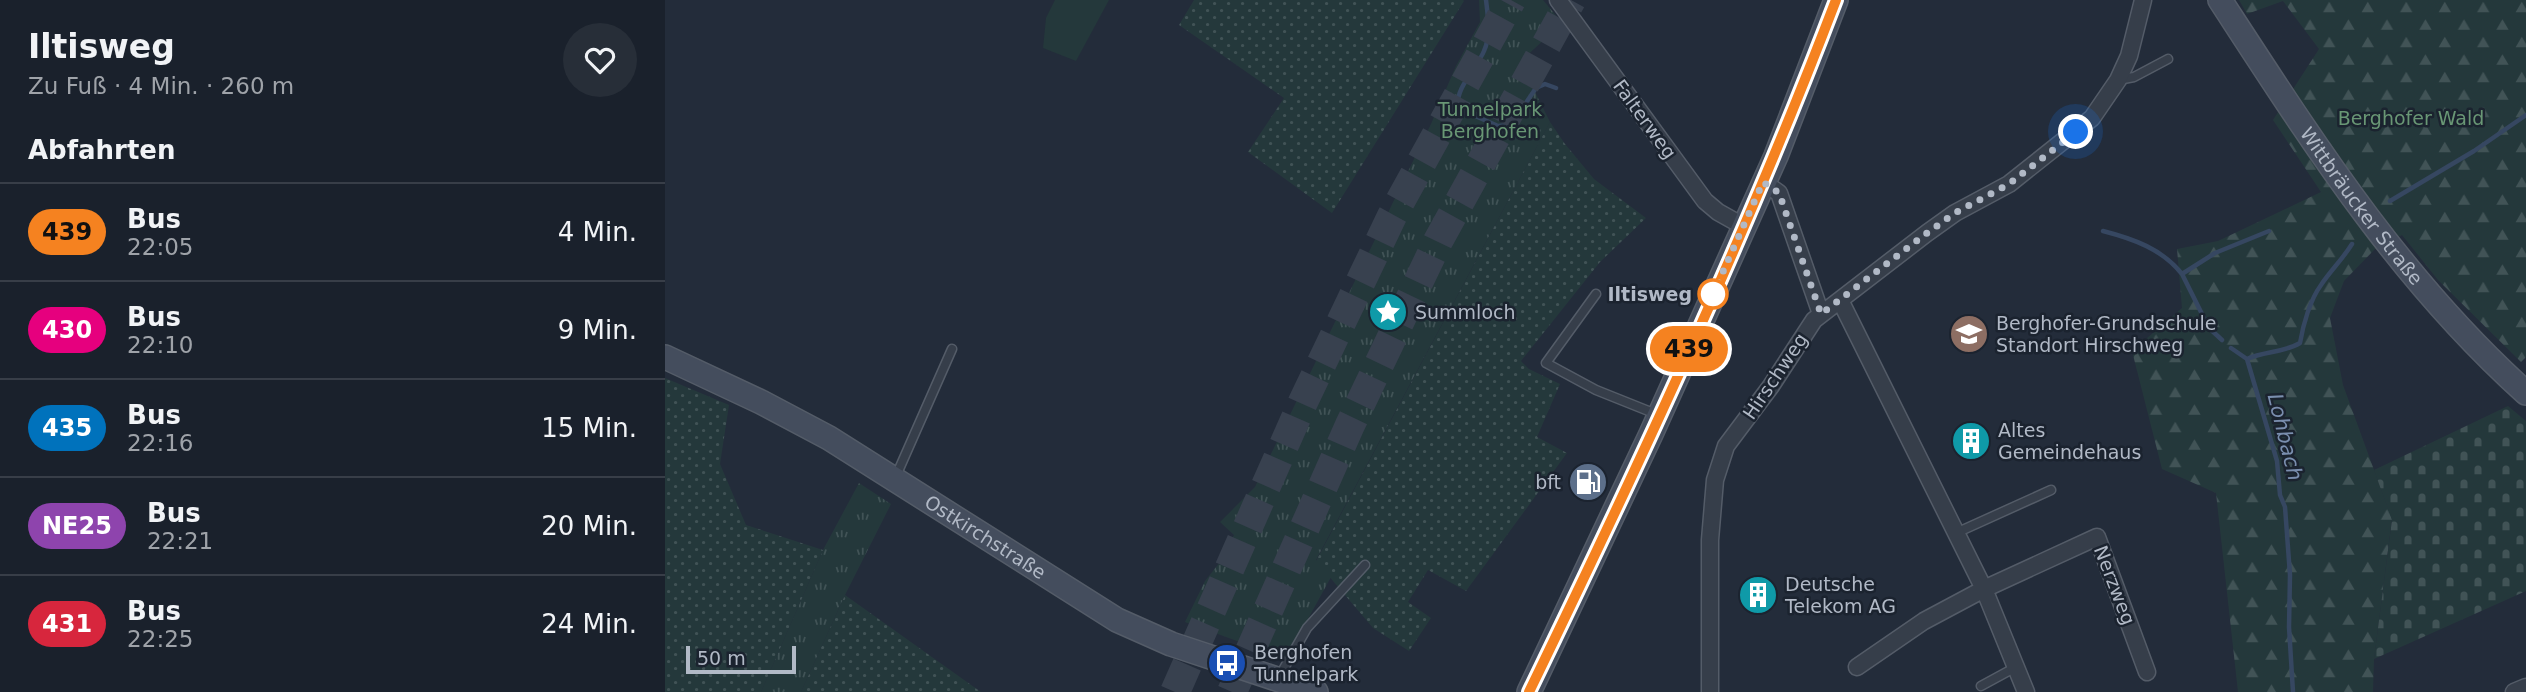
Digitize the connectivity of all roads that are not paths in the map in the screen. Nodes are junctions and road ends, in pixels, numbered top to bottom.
1 (1558, 0) edge
2 (1836, 0) edge
3 (2143, 0) edge
4 (2220, 0) edge
5 (2168, 59) dead end
6 (2118, 80) junction
7 (1763, 182) junction
8 (1743, 226) junction
9 (1595, 294) dead end
10 (1840, 300) junction
11 (1821, 314) junction
12 (952, 349) dead end
13 (665, 357) edge
14 (2526, 393) edge
15 (1660, 415) junction
16 (894, 478) junction
17 (2051, 490) dead end
18 (1956, 533) junction
19 (1364, 565) dead end
20 (1984, 589) junction
21 (2018, 666) junction
22 (1857, 667) dead end
23 (2147, 672) dead end
24 (1277, 679) junction
25 (1982, 686) dead end
26 (2526, 687) edge
27 (1316, 692) edge
28 (1529, 692) edge
29 (1710, 692) edge
30 (2027, 692) edge
31 (2514, 692) edge

1 - 8 street, Falterweg
2 - 7 street
3 - 6 street, Hirschweg
4 - 14 street, Wittbräucker Straße
5 - 6 lane
6 - 10 street, Hirschweg
7 - 8 street
7 - 11 street
8 - 15 street
9 - 15 lane
10 - 11 street, Hirschweg
10 - 18 street
11 - 29 street, Hirschweg
12 - 16 lane
13 - 16 street, Ostkirchstraße
15 - 28 street
16 - 24 street, Ostkirchstraße
17 - 18 lane
18 - 20 street
19 - 24 lane
20 - 21 street
20 - 22 street
20 - 23 street, Nerzweg
21 - 25 lane
21 - 30 street
24 - 27 street, Ostkirchstraße
26 - 31 street

